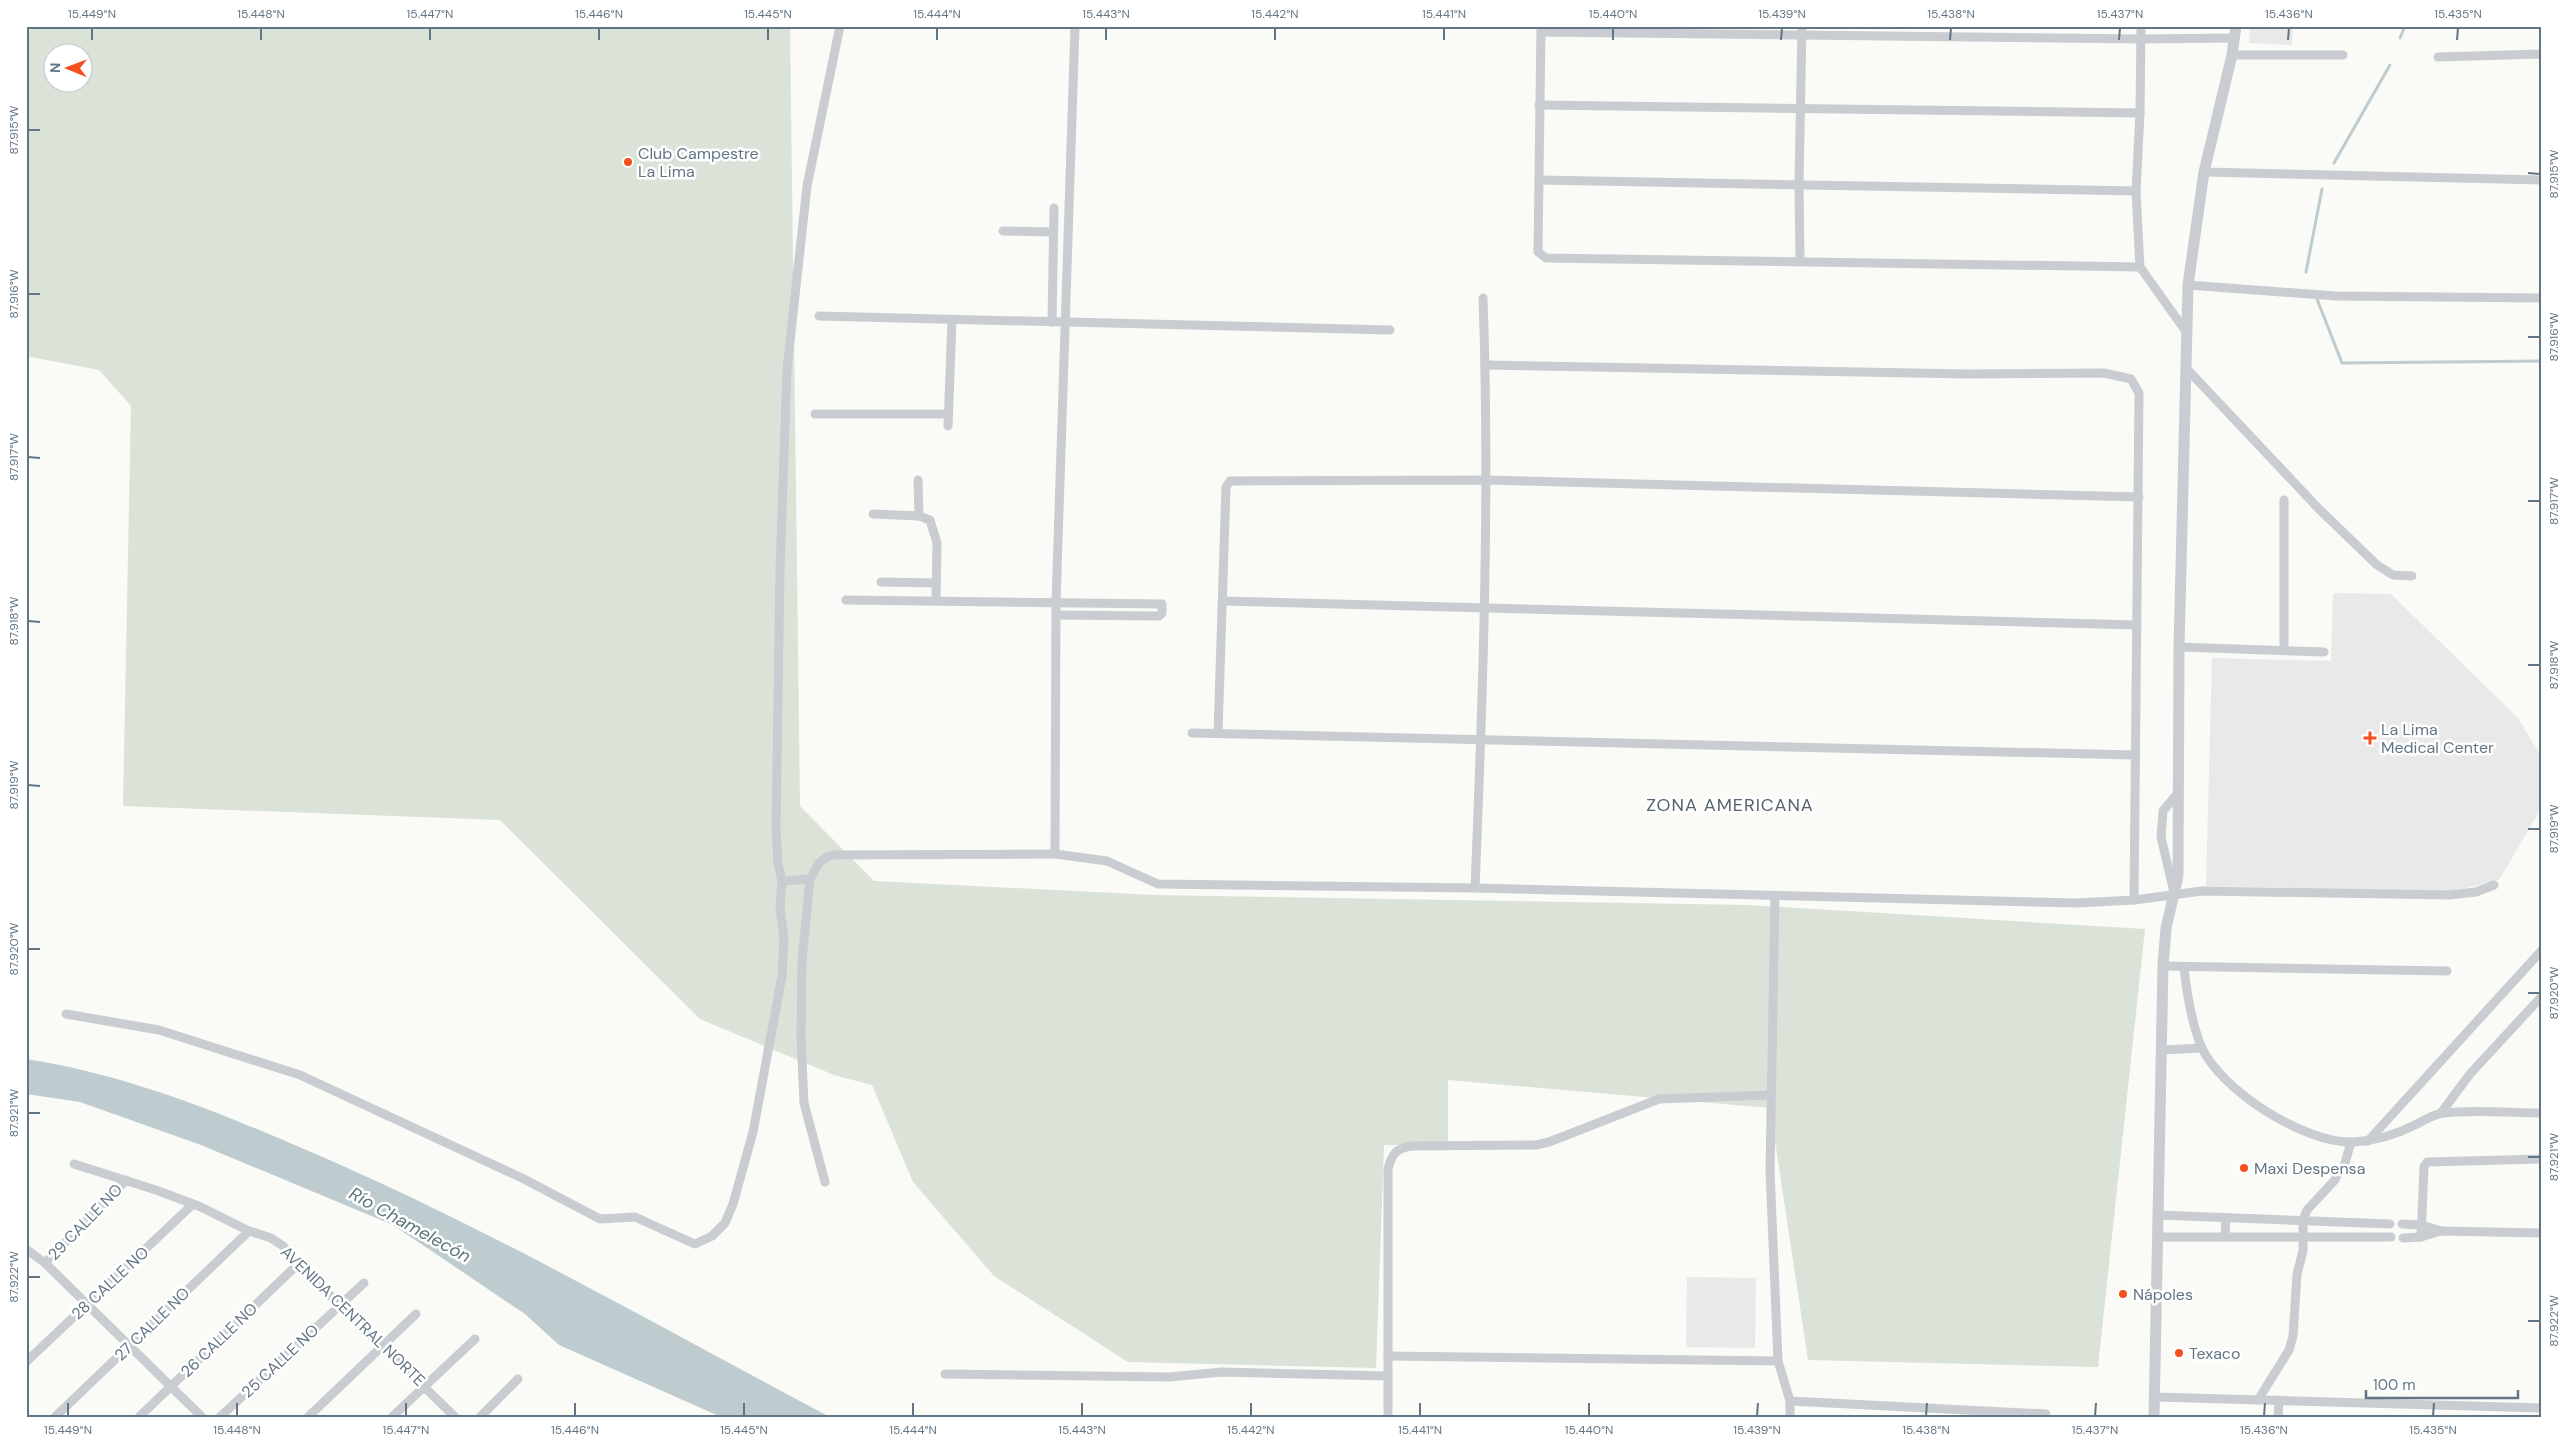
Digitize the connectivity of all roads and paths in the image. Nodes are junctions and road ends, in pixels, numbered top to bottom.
1 (840, 26) edge
2 (1075, 26) edge
3 (2141, 26) edge
4 (1541, 29) edge
5 (1802, 30) edge
6 (2235, 32) edge
7 (2142, 39) junction
8 (2542, 54) edge
9 (2232, 55) junction
10 (2344, 55) dead end
11 (2438, 57) dead end
12 (1539, 105) junction
13 (1800, 108) junction
14 (2140, 113) junction
15 (2204, 172) junction
16 (1539, 180) junction
17 (2542, 180) edge
18 (1799, 183) junction
19 (2136, 191) junction
20 (1054, 208) dead end
21 (1003, 231) dead end
22 (1053, 232) junction
23 (1800, 261) junction
24 (2140, 267) junction
25 (2188, 285) junction
26 (1483, 298) dead end
27 (2542, 298) edge
28 (819, 316) dead end
29 (952, 320) junction
30 (1052, 322) junction
31 (1064, 322) junction
32 (1390, 330) dead end
33 (2187, 333) junction
34 (1486, 365) junction
35 (2186, 368) junction
36 (815, 414) dead end
37 (948, 414) junction
38 (948, 426) dead end
39 (918, 480) dead end
40 (1484, 480) junction
41 (2139, 497) junction
42 (2284, 500) dead end
43 (873, 514) dead end
44 (919, 516) junction
45 (2412, 576) dead end
46 (881, 582) dead end
47 (936, 583) junction
48 (846, 600) dead end
49 (936, 601) junction
50 (1224, 601) junction
51 (1056, 602) junction
52 (1483, 608) junction
53 (1056, 615) junction
54 (2138, 625) junction
55 (2179, 647) junction
56 (2284, 650) junction
57 (2324, 652) dead end
58 (1192, 733) dead end
59 (1218, 734) junction
60 (1482, 740) junction
61 (2134, 754) junction
62 (2178, 793) junction
63 (1055, 854) junction
64 (810, 879) junction
65 (782, 881) junction
66 (2494, 885) dead end
67 (1475, 888) junction
68 (2175, 895) junction
69 (1775, 896) junction
70 (2134, 900) junction
71 (2542, 950) edge
72 (2164, 966) junction
73 (2184, 968) junction
74 (2447, 972) dead end
75 (2542, 997) edge
76 (66, 1014) dead end
77 (2202, 1048) junction
78 (2162, 1050) junction
79 (1770, 1095) junction
80 (2441, 1113) junction
81 (2542, 1113) edge
82 (2368, 1141) junction
83 (2351, 1142) junction
84 (2542, 1159) edge
85 (74, 1164) dead end
86 (126, 1180) junction
87 (825, 1182) dead end
88 (193, 1204) junction
89 (2158, 1215) junction
90 (2226, 1218) junction
91 (2303, 1220) junction
92 (2364, 1223) junction
93 (2402, 1224) dead end
94 (2422, 1225) junction
95 (249, 1231) junction
96 (2441, 1231) junction
97 (2542, 1233) edge
98 (2158, 1237) junction
99 (2225, 1237) junction
100 (2302, 1237) junction
101 (2364, 1237) junction
102 (2421, 1237) junction
103 (2403, 1238) dead end
104 (26, 1249) edge
105 (45, 1263) junction
106 (298, 1264) junction
107 (364, 1283) dead end
108 (87, 1304) junction
109 (341, 1305) junction
110 (416, 1314) dead end
111 (474, 1339) dead end
112 (383, 1345) junction
113 (130, 1346) junction
114 (1388, 1356) junction
115 (1778, 1361) junction
116 (26, 1362) edge
117 (945, 1374) dead end
118 (1388, 1376) junction
119 (518, 1379) dead end
120 (424, 1385) junction
121 (171, 1386) junction
122 (2155, 1397) junction
123 (2258, 1400) junction
124 (2279, 1400) junction
125 (1790, 1401) junction
126 (2542, 1408) edge
127 (2046, 1414) dead end
128 (55, 1417) edge
129 (139, 1417) edge
130 (202, 1417) edge
131 (220, 1417) edge
132 (308, 1417) edge
133 (392, 1417) edge
134 (455, 1417) edge
135 (480, 1417) edge
136 (1388, 1417) edge
137 (1790, 1417) edge
138 (2154, 1417) edge
139 (2278, 1417) edge

1 - 65 street
2 - 31 street
3 - 7 street
4 - 5 street
4 - 12 street
5 - 7 street
5 - 13 street
6 - 7 street
6 - 9 street
7 - 14 street
8 - 11 street
9 - 10 street
9 - 15 street
12 - 13 street
12 - 16 street
13 - 14 street
13 - 18 street
14 - 19 street
15 - 17 street
15 - 25 street
16 - 18 street
16 - 23 street
18 - 19 street
18 - 23 street
19 - 24 street
20 - 22 street
21 - 22 street
22 - 30 street
23 - 24 street
24 - 33 street
25 - 27 street
25 - 33 street
26 - 34 street
28 - 29 street
29 - 30 street
29 - 37 street
30 - 31 street
31 - 32 street
31 - 51 street
33 - 35 street
34 - 40 street
34 - 41 street
35 - 45 street
35 - 55 street
36 - 37 street
37 - 38 street
39 - 44 street
40 - 41 street
40 - 50 street
40 - 52 street
41 - 54 street
42 - 56 street
43 - 44 street
44 - 47 street
46 - 47 street
47 - 49 street
48 - 49 street
49 - 51 street
50 - 52 street
50 - 59 street
51 - 53 street
51 - 53 street
52 - 54 street
52 - 60 street
53 - 63 street
54 - 61 street
55 - 56 street
55 - 62 street
56 - 57 street
58 - 59 street
59 - 60 street
60 - 61 street
60 - 67 street
61 - 70 street
62 - 68 street
62 - 68 street
63 - 64 street
63 - 67 street
64 - 65 street
64 - 87 street
65 - 76 street
66 - 68 street
67 - 69 street
68 - 70 street
68 - 72 street
69 - 70 street
69 - 79 street
71 - 82 street
72 - 73 street
72 - 78 street
73 - 74 street
73 - 77 street
75 - 80 street
77 - 78 street
77 - 83 street
78 - 89 street
79 - 114 street
79 - 115 street
80 - 81 street
80 - 82 street
82 - 83 street
83 - 91 street
84 - 94 street
85 - 86 street, AVENIDA CENTRAL NORTE
86 - 88 street, AVENIDA CENTRAL NORTE
86 - 105 street, 29 CALLE NO
88 - 95 street, AVENIDA CENTRAL NORTE
88 - 108 street, 28 CALLE NO
89 - 90 street
89 - 98 street
90 - 91 street
90 - 99 street
91 - 92 street
91 - 100 street
92 - 101 street
92 - 101 street
93 - 94 street
94 - 96 street
94 - 102 street
95 - 106 street, AVENIDA CENTRAL NORTE
95 - 113 street, 27 CALLE NO
96 - 97 street
96 - 102 street
98 - 99 street
98 - 122 street
99 - 100 street
100 - 101 street
100 - 123 street
102 - 103 street
104 - 105 street
105 - 108 street
106 - 109 street, AVENIDA CENTRAL NORTE
106 - 121 street, 26 CALLE NO
107 - 109 street, 25 CALLE NO
108 - 113 street
108 - 116 street, 28 CALLE NO
109 - 112 street, AVENIDA CENTRAL NORTE
109 - 131 street, 25 CALLE NO
110 - 112 street
111 - 120 street
112 - 120 street, AVENIDA CENTRAL NORTE
112 - 132 street
113 - 121 street
113 - 128 street, 27 CALLE NO
114 - 115 street
114 - 118 street
115 - 125 street
117 - 118 street
118 - 136 street
119 - 135 street
120 - 133 street
120 - 134 street, AVENIDA CENTRAL NORTE
121 - 129 street, 26 CALLE NO
121 - 130 street
122 - 123 street
122 - 138 street
123 - 124 street
124 - 126 street
124 - 139 street
125 - 127 street
125 - 137 street

